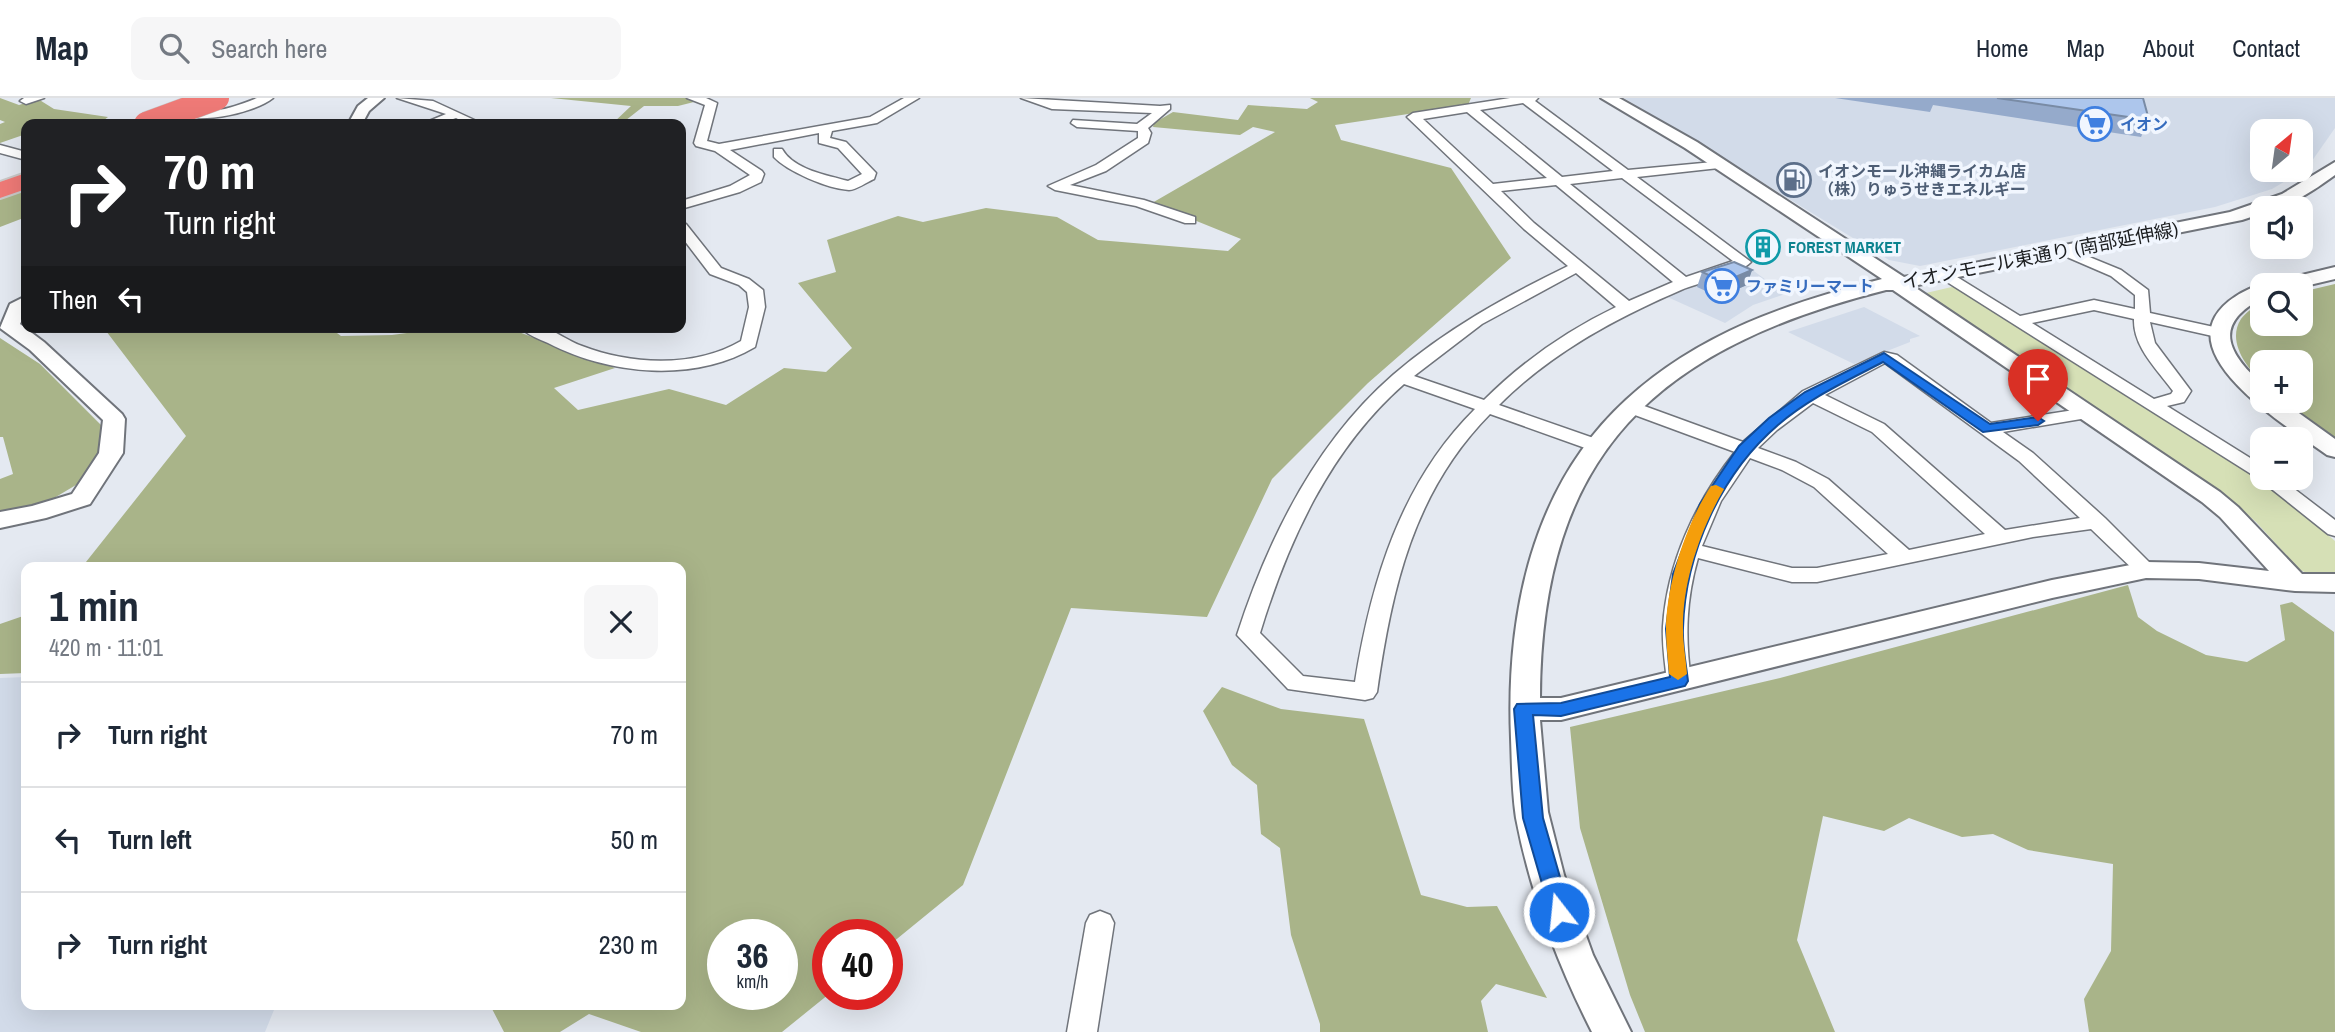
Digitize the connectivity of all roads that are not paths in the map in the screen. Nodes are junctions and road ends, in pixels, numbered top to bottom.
1 (185, 98) edge
2 (217, 98) edge
3 (238, 98) edge
4 (267, 98) edge
5 (377, 98) edge
6 (402, 98) edge
7 (693, 98) edge
8 (913, 98) edge
9 (1027, 98) edge
10 (1608, 98) edge
11 (1528, 99) edge
12 (1165, 104) edge
13 (1470, 108) junction
14 (457, 114) junction
15 (160, 119) edge
16 (181, 119) edge
17 (358, 119) edge
18 (438, 119) edge
19 (467, 119) edge
20 (1077, 123) dead end
21 (1142, 128) junction
22 (827, 129) junction
23 (719, 148) junction
24 (0, 149) edge
25 (778, 152) dead end
26 (21, 155) edge
27 (1719, 164) junction
28 (846, 165) junction
29 (2335, 167) edge
30 (21, 172) edge
31 (806, 173) junction
32 (1624, 174) junction
33 (0, 181) edge
34 (1559, 181) junction
35 (21, 182) edge
36 (1491, 188) junction
37 (0, 191) edge
38 (686, 203) edge
39 (1190, 220) dead end
40 (686, 233) edge
41 (2065, 251) junction
42 (1577, 267) junction
43 (2335, 274) edge
44 (1944, 275) junction
45 (2313, 279) edge
46 (1682, 282) junction
47 (1899, 284) junction
48 (2250, 295) edge
49 (21, 305) edge
50 (1626, 307) junction
51 (2141, 316) junction
52 (2018, 321) junction
53 (2217, 332) junction
54 (541, 333) edge
55 (1400, 377) junction
56 (2250, 384) edge
57 (1810, 395) junction
58 (2154, 404) junction
59 (1485, 407) junction
60 (1630, 407) junction
61 (2087, 413) junction
62 (2284, 413) edge
63 (1988, 429) junction
64 (1595, 445) junction
65 (1744, 449) junction
66 (2335, 450) edge
67 (2250, 466) edge
68 (2283, 490) edge
69 (0, 520) edge
70 (2098, 522) junction
71 (2335, 530) edge
72 (2001, 537) junction
73 (1690, 549) junction
74 (1903, 556) junction
75 (2146, 570) junction
76 (2295, 582) junction
77 (2335, 583) edge
78 (1679, 681) junction
79 (1523, 709) junction
80 (1100, 923) dead end
81 (1082, 1032) edge
82 (1612, 1032) edge

1 - 4 street
2 - 15 highway, bridge
3 - 16 highway
5 - 17 street
6 - 14 street
7 - 23 street
8 - 22 street
9 - 12 street
10 - 27 street
11 - 13 street
11 - 32 street
12 - 21 street
13 - 34 street
13 - 36 street
14 - 18 street
14 - 19 street
20 - 21 street
21 - 39 street
22 - 23 street
22 - 28 street
23 - 38 street
24 - 26 street
25 - 31 street
27 - 32 street
27 - 47 street
28 - 31 street
28 - 31 street
29 - 41 street, イオンモール東通り (南部延伸線)
30 - 33 highway
32 - 34 street
32 - 46 street
34 - 36 street
34 - 46 street
35 - 37 highway
36 - 42 street
40 - 54 street
41 - 44 street, イオンモール東通り (南部延伸線)
41 - 51 street
42 - 50 street
42 - 55 street
43 - 45 street
44 - 47 street, イオンモール東通り (南部延伸線)
44 - 52 street
46 - 50 street
47 - 60 street, イオンモール東通り (南部延伸線)
47 - 61 street
48 - 53 street
49 - 69 street
50 - 59 street
51 - 52 street
51 - 53 street
51 - 58 street
52 - 58 street
53 - 56 street
55 - 59 street
55 - 59 street
57 - 63 street
57 - 65 street
57 - 72 street
58 - 67 street
59 - 64 street
60 - 64 street, イオンモール東通り (南部延伸線)
60 - 65 street
61 - 63 street
61 - 76 street
62 - 66 street
63 - 70 street
64 - 79 street, イオンモール東通り (南部延伸線)
65 - 73 street
65 - 74 street
68 - 71 street
70 - 72 street
70 - 75 street
72 - 74 street
73 - 74 street
73 - 78 street
75 - 76 street
75 - 78 street
76 - 77 street
78 - 79 street
79 - 82 street
80 - 81 street

